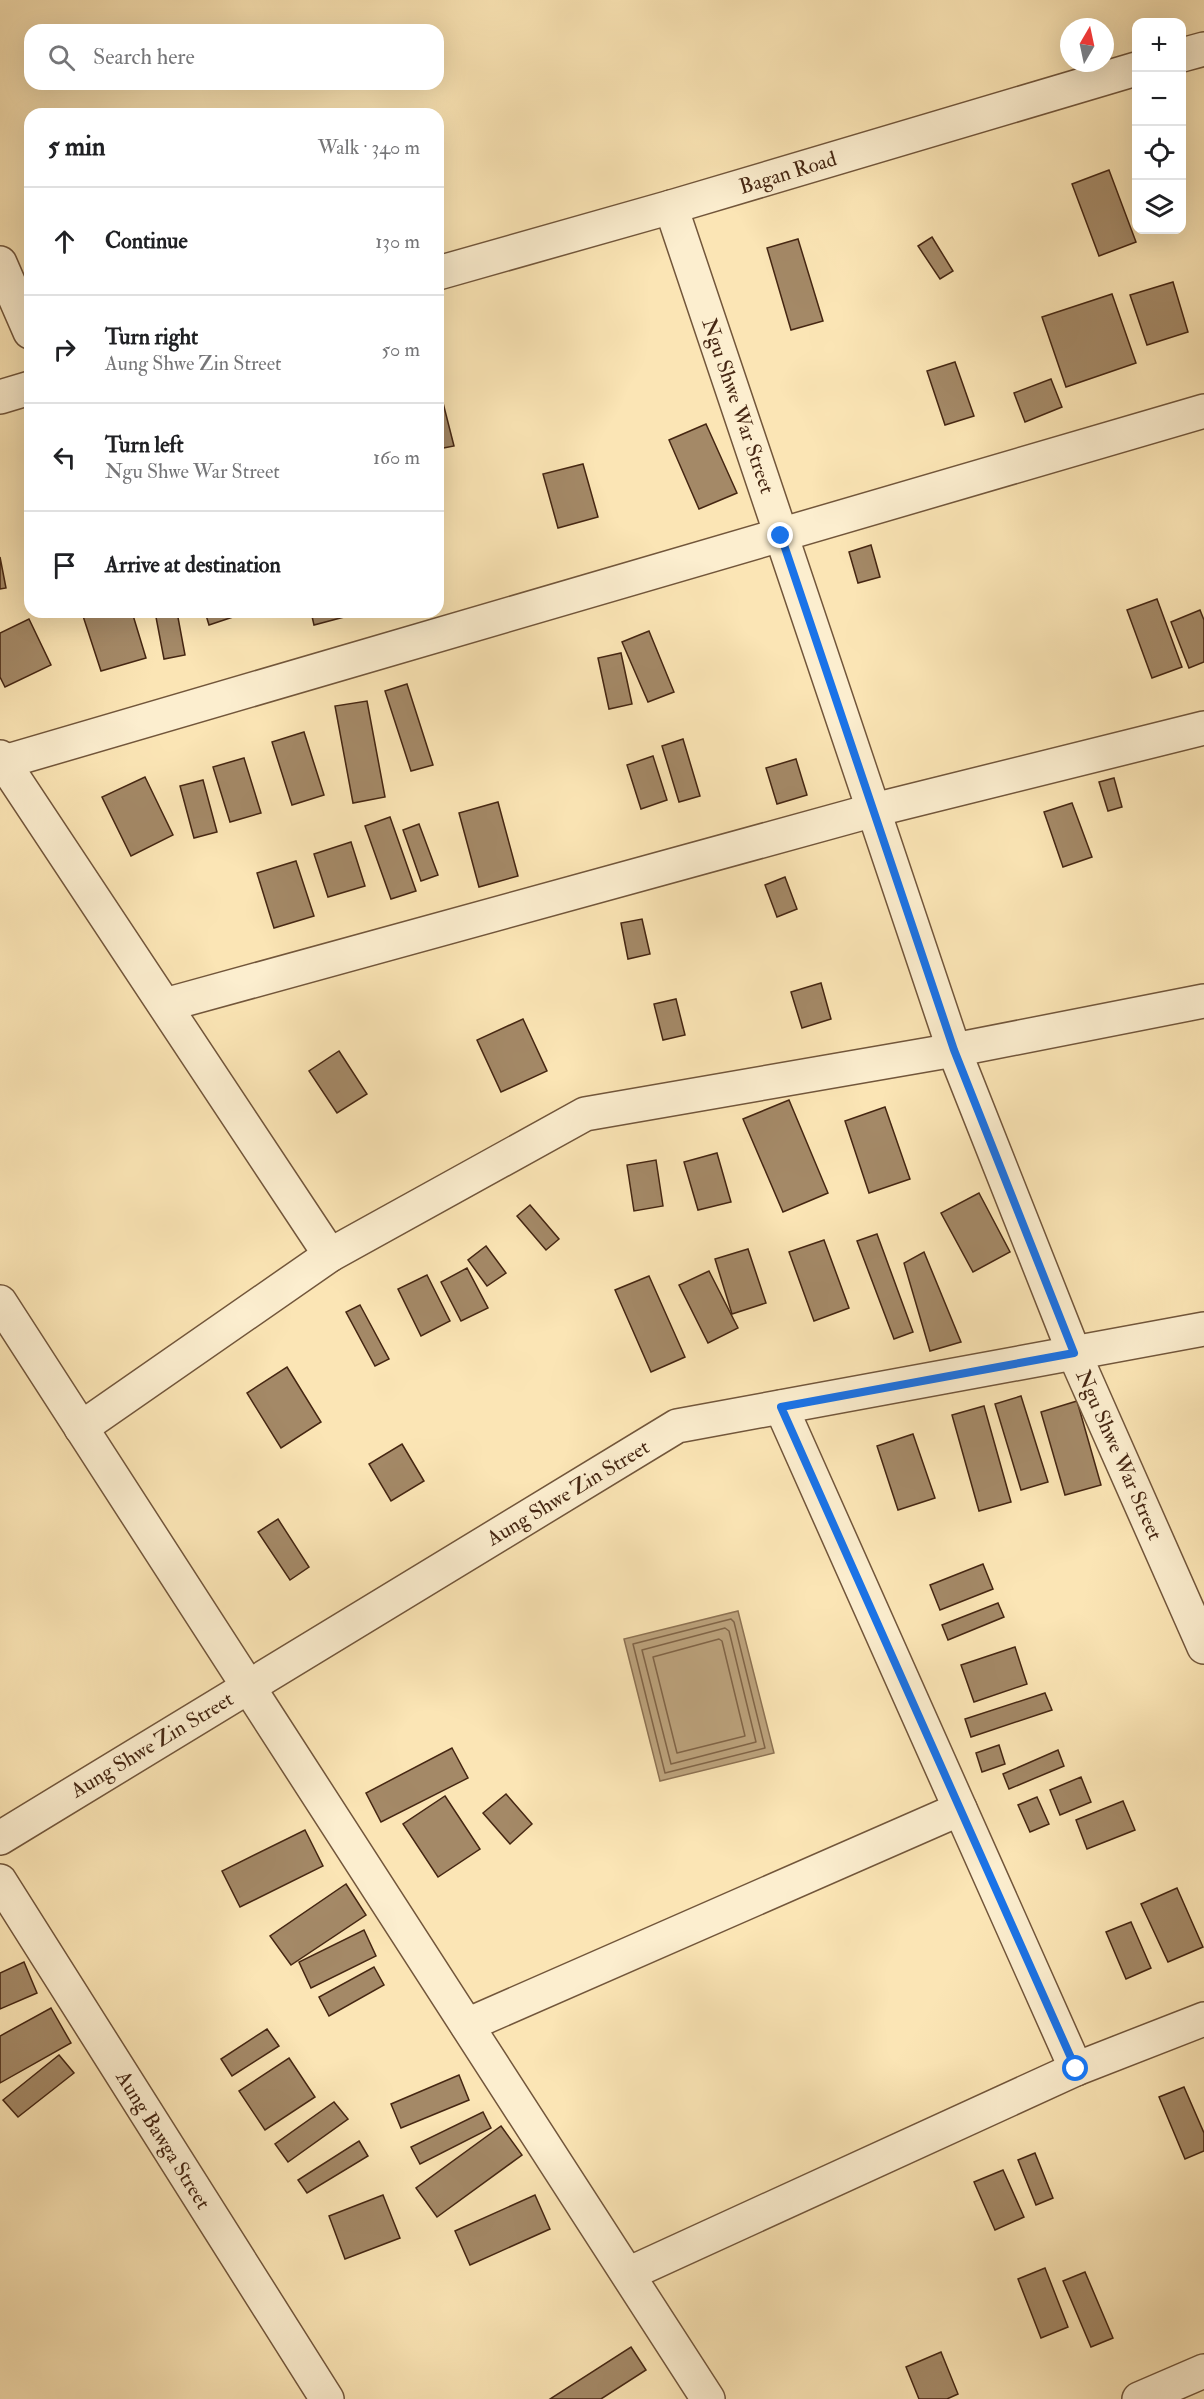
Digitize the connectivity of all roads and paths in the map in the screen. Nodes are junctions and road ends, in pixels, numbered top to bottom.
1 (1204, 49) edge
2 (1186, 54) edge
3 (1132, 70) edge
4 (671, 207) junction
5 (0, 263) edge
6 (444, 271) edge
7 (24, 318) edge
8 (24, 390) edge
9 (0, 397) edge
10 (1204, 411) edge
11 (781, 536) junction
12 (1204, 728) edge
13 (2, 759) edge
14 (874, 810) junction
15 (1204, 1000) edge
16 (165, 1005) junction
17 (954, 1050) junction
18 (330, 1255) junction
19 (0, 1302) edge
20 (1204, 1329) edge
21 (1074, 1353) junction
22 (781, 1407) junction
23 (81, 1428) junction
24 (1204, 1647) edge
25 (249, 1687) junction
26 (960, 1809) junction
27 (0, 1838) edge
28 (0, 1881) edge
29 (1204, 2019) edge
30 (467, 2025) junction
31 (1076, 2069) junction
32 (628, 2274) junction
33 (1204, 2371) edge
34 (327, 2399) edge
35 (708, 2399) edge
36 (1139, 2399) edge

1 - 2 street
3 - 4 street, Bagan Road
4 - 6 street, Bagan Road
4 - 11 street, Ngu Shwe War Street
5 - 7 street
8 - 9 street
10 - 11 street
11 - 13 street
11 - 14 street, Ngu Shwe War Street
12 - 14 street
13 - 16 street
14 - 16 street
14 - 17 street, Ngu Shwe War Street
15 - 17 street
16 - 18 street
17 - 18 street
17 - 21 street, Ngu Shwe War Street
18 - 23 street
19 - 23 street
20 - 21 street, Aung Shwe Zin Street
21 - 22 street, Aung Shwe Zin Street
21 - 24 street, Ngu Shwe War Street
22 - 25 street, Aung Shwe Zin Street
22 - 26 street
23 - 25 street
25 - 27 street, Aung Shwe Zin Street
25 - 30 street
26 - 30 street
26 - 31 street
28 - 34 street, Aung Bawga Street
29 - 31 street
30 - 32 street
31 - 32 street
32 - 35 street
33 - 36 street

